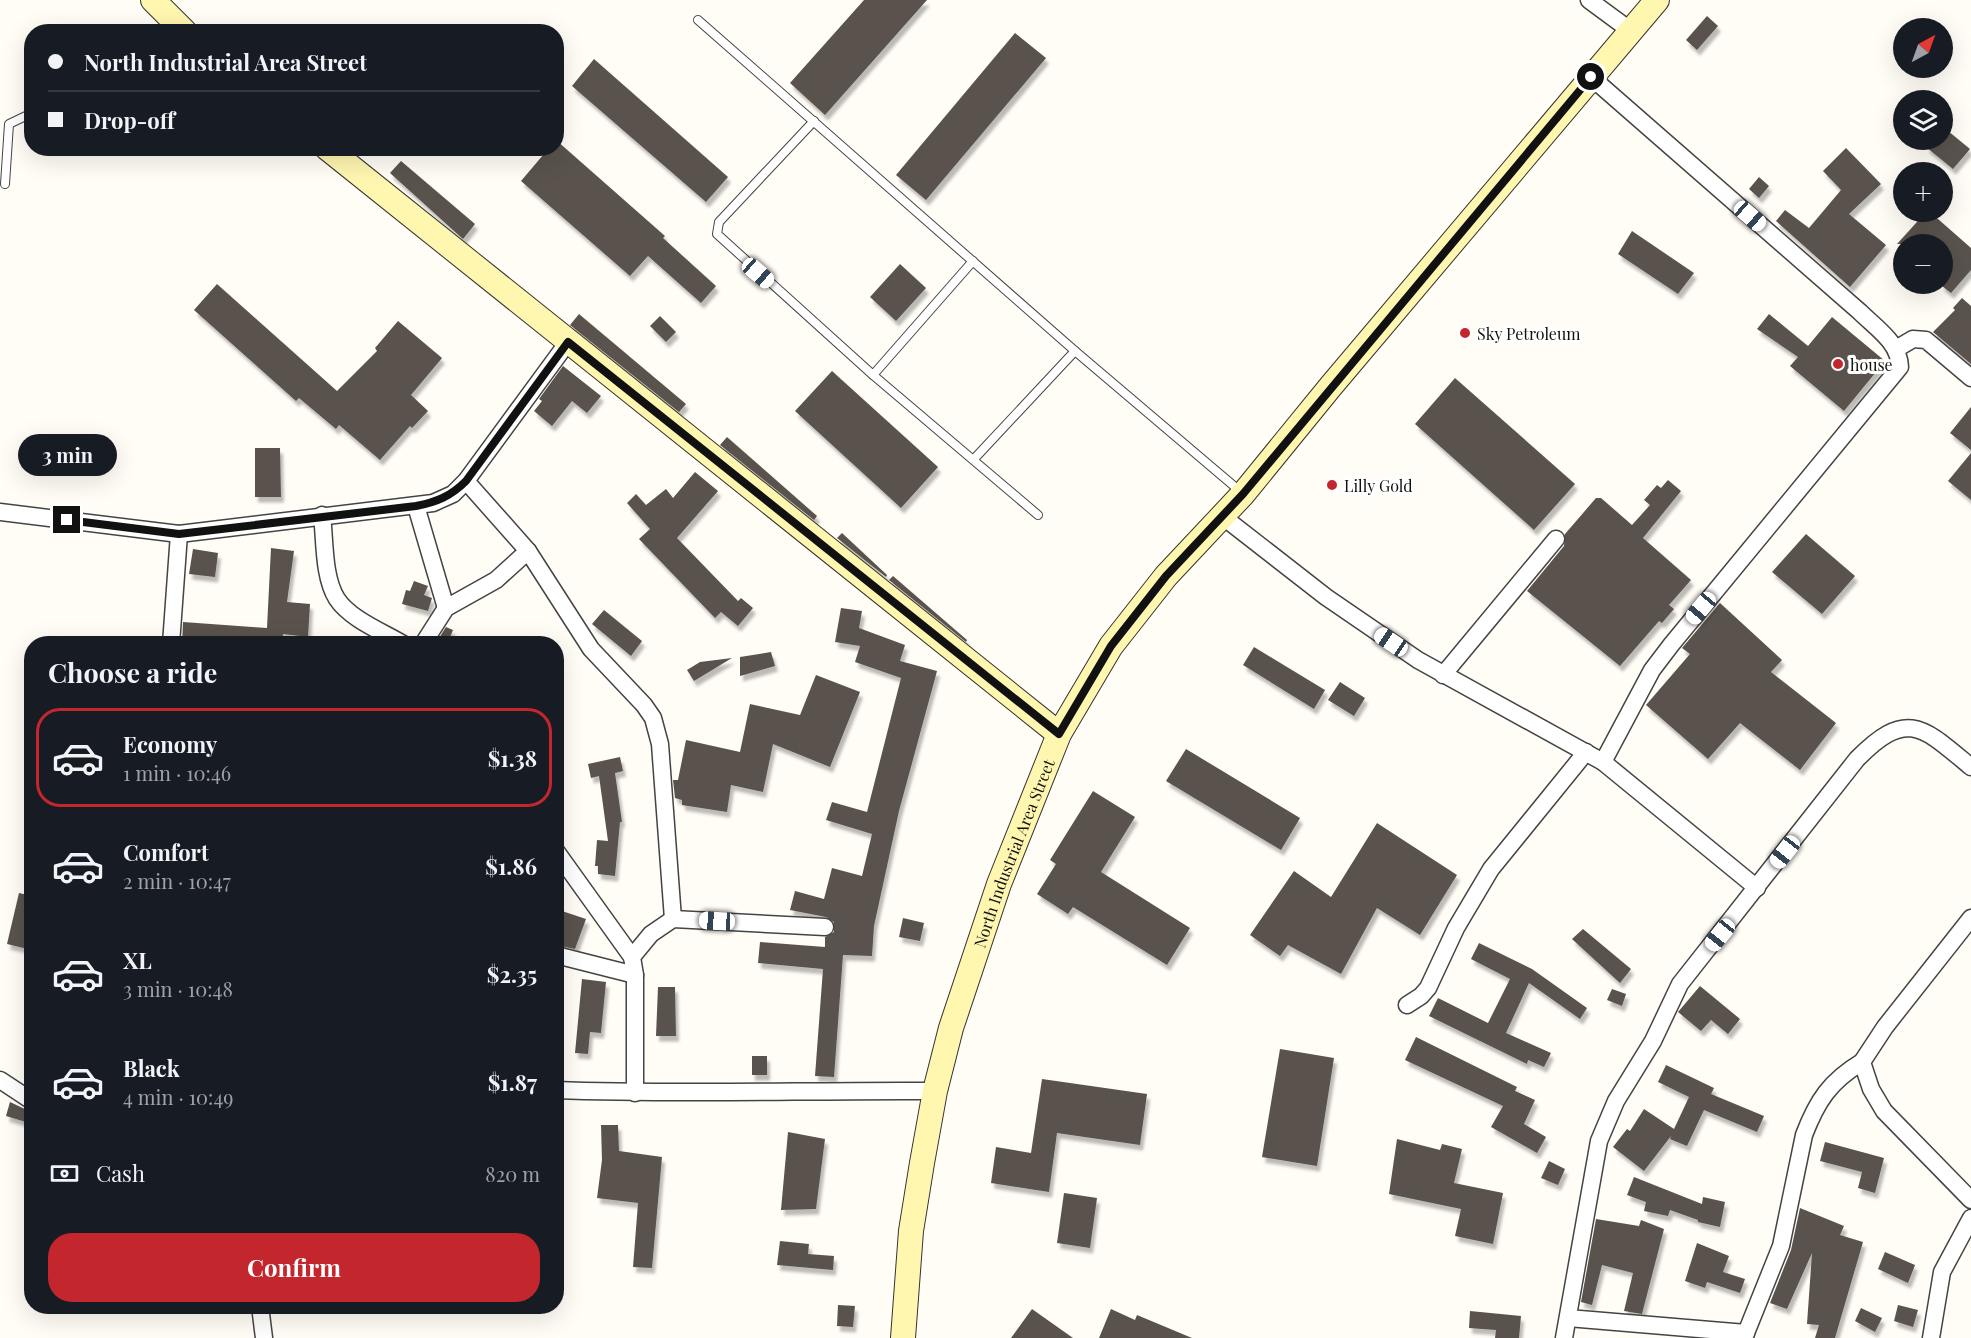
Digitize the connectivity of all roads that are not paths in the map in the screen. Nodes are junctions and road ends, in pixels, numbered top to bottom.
1 (153, 0) edge
2 (1589, 0) edge
3 (1657, 0) edge
4 (698, 20) dead end
5 (177, 24) edge
6 (1631, 31) junction
7 (1591, 77) junction
8 (24, 117) edge
9 (814, 121) junction
10 (337, 156) edge
11 (5, 184) dead end
12 (973, 261) junction
13 (568, 342) junction
14 (1896, 349) junction
15 (1075, 351) junction
16 (873, 375) junction
17 (1971, 378) edge
18 (974, 459) junction
19 (466, 481) junction
20 (1243, 494) junction
21 (416, 506) junction
22 (0, 512) edge
23 (322, 515) junction
24 (1038, 515) dead end
25 (1222, 516) junction
26 (179, 534) junction
27 (1556, 539) dead end
28 (528, 551) junction
29 (446, 608) junction
30 (172, 636) edge
31 (390, 636) edge
32 (428, 636) edge
33 (1443, 675) junction
34 (1059, 734) junction
35 (1586, 752) junction
36 (1603, 762) junction
37 (1971, 767) edge
38 (564, 863) edge
39 (1757, 888) junction
40 (1971, 918) edge
41 (673, 919) junction
42 (825, 927) dead end
43 (632, 957) junction
44 (564, 958) edge
45 (635, 975) junction
46 (1407, 1005) dead end
47 (1862, 1062) junction
48 (0, 1080) edge
49 (564, 1090) edge
50 (935, 1091) junction
51 (635, 1093) junction
52 (24, 1096) edge
53 (1971, 1200) edge
54 (1971, 1218) edge
55 (261, 1314) edge
56 (1568, 1318) junction
57 (1745, 1335) edge
58 (264, 1338) edge
59 (903, 1338) edge
60 (1564, 1338) edge
61 (1931, 1338) edge

1 - 5 main road
2 - 6 street
3 - 6 main road, North Industrial Area Street
4 - 9 lane
6 - 7 main road, North Industrial Area Street
7 - 14 street
7 - 20 main road, North Industrial Area Street
8 - 11 lane
9 - 12 lane
9 - 16 lane
10 - 13 main road
12 - 15 lane
12 - 16 lane
13 - 19 street
13 - 34 main road
14 - 17 street
14 - 36 street
15 - 18 lane
15 - 20 lane
16 - 18 lane
18 - 24 lane
19 - 21 street
19 - 28 street
20 - 25 main road, North Industrial Area Street
21 - 23 street
21 - 29 street
22 - 26 street
23 - 26 street
23 - 31 street
25 - 33 street
25 - 34 main road, North Industrial Area Street
26 - 30 street
27 - 33 street
28 - 29 street
28 - 41 street
29 - 32 street
33 - 35 street
34 - 50 main road, North Industrial Area Street
35 - 36 street
35 - 46 street
36 - 39 street
37 - 39 street
38 - 43 street
39 - 56 street
40 - 47 street
41 - 42 street
41 - 43 street
43 - 45 street
44 - 45 street
45 - 51 street
47 - 53 street
47 - 57 street
48 - 52 street
49 - 51 street
50 - 51 street
50 - 59 main road, North Industrial Area Street
54 - 61 street
55 - 58 street
56 - 57 street
56 - 60 street

